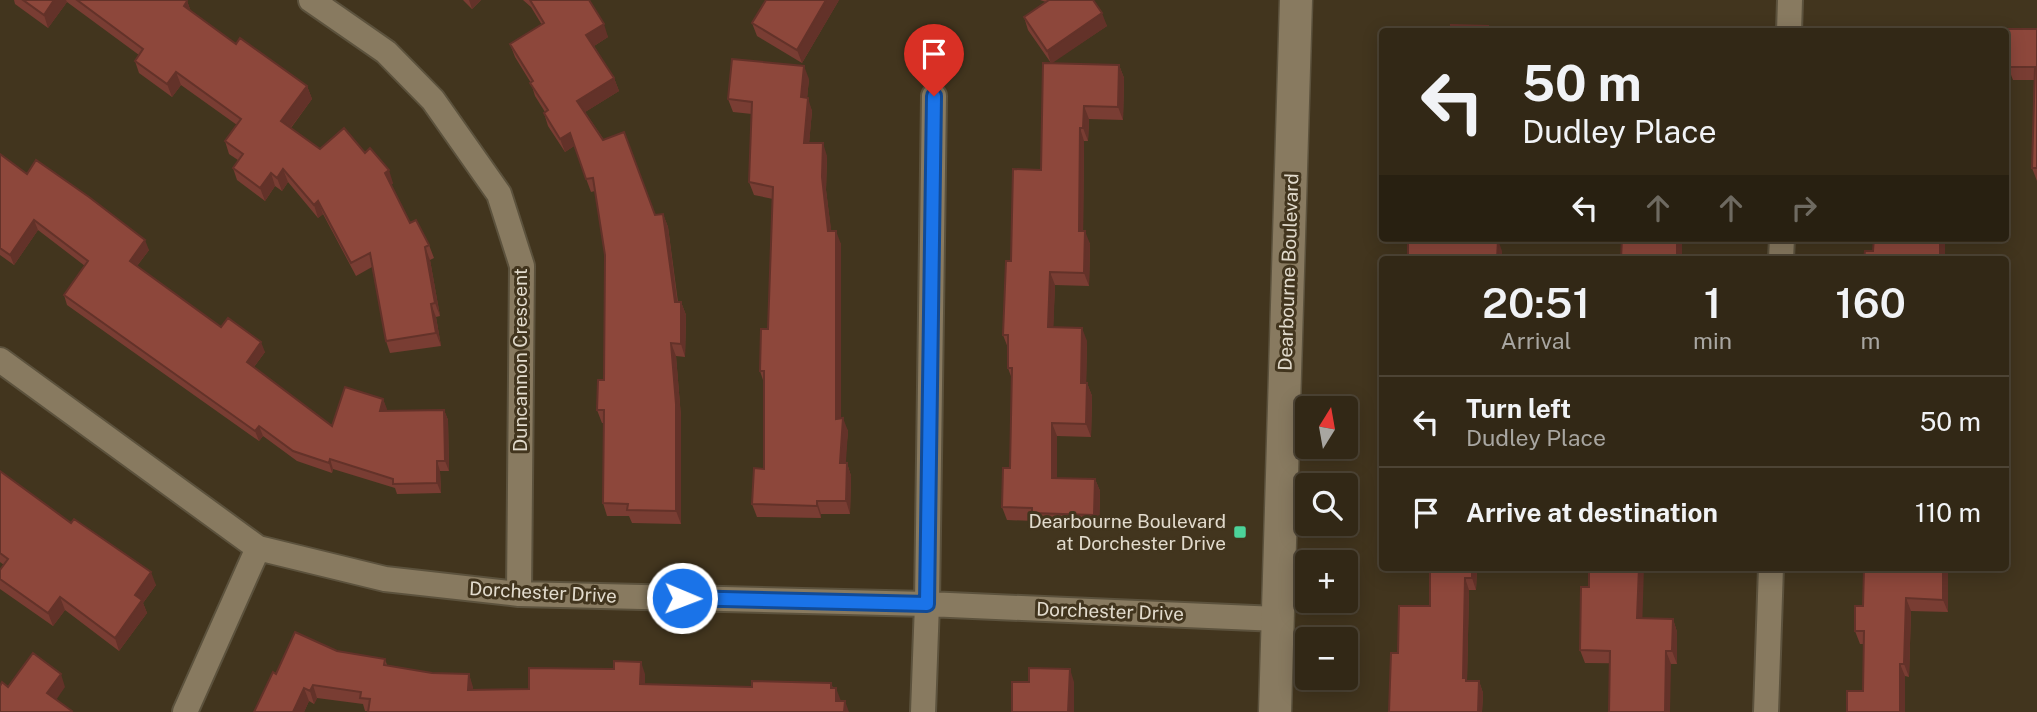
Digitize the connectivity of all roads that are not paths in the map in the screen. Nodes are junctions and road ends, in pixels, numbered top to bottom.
1 (311, 0) edge
2 (1296, 0) edge
3 (1790, 0) edge
4 (1789, 28) edge
5 (934, 96) dead end
6 (0, 360) edge
7 (258, 548) junction
8 (1771, 571) edge
9 (519, 594) junction
10 (927, 604) junction
11 (1278, 619) junction
12 (185, 712) edge
13 (923, 712) edge
14 (1275, 712) edge
15 (1766, 712) edge

1 - 9 street, Duncannon Crescent
2 - 11 street, Dearbourne Boulevard
3 - 4 street
5 - 10 street
6 - 7 street, Dorchester Drive
7 - 9 street, Dorchester Drive
7 - 12 street
8 - 15 street
9 - 10 street, Dorchester Drive
10 - 11 street, Dorchester Drive
10 - 13 street
11 - 14 street, Dearbourne Boulevard

